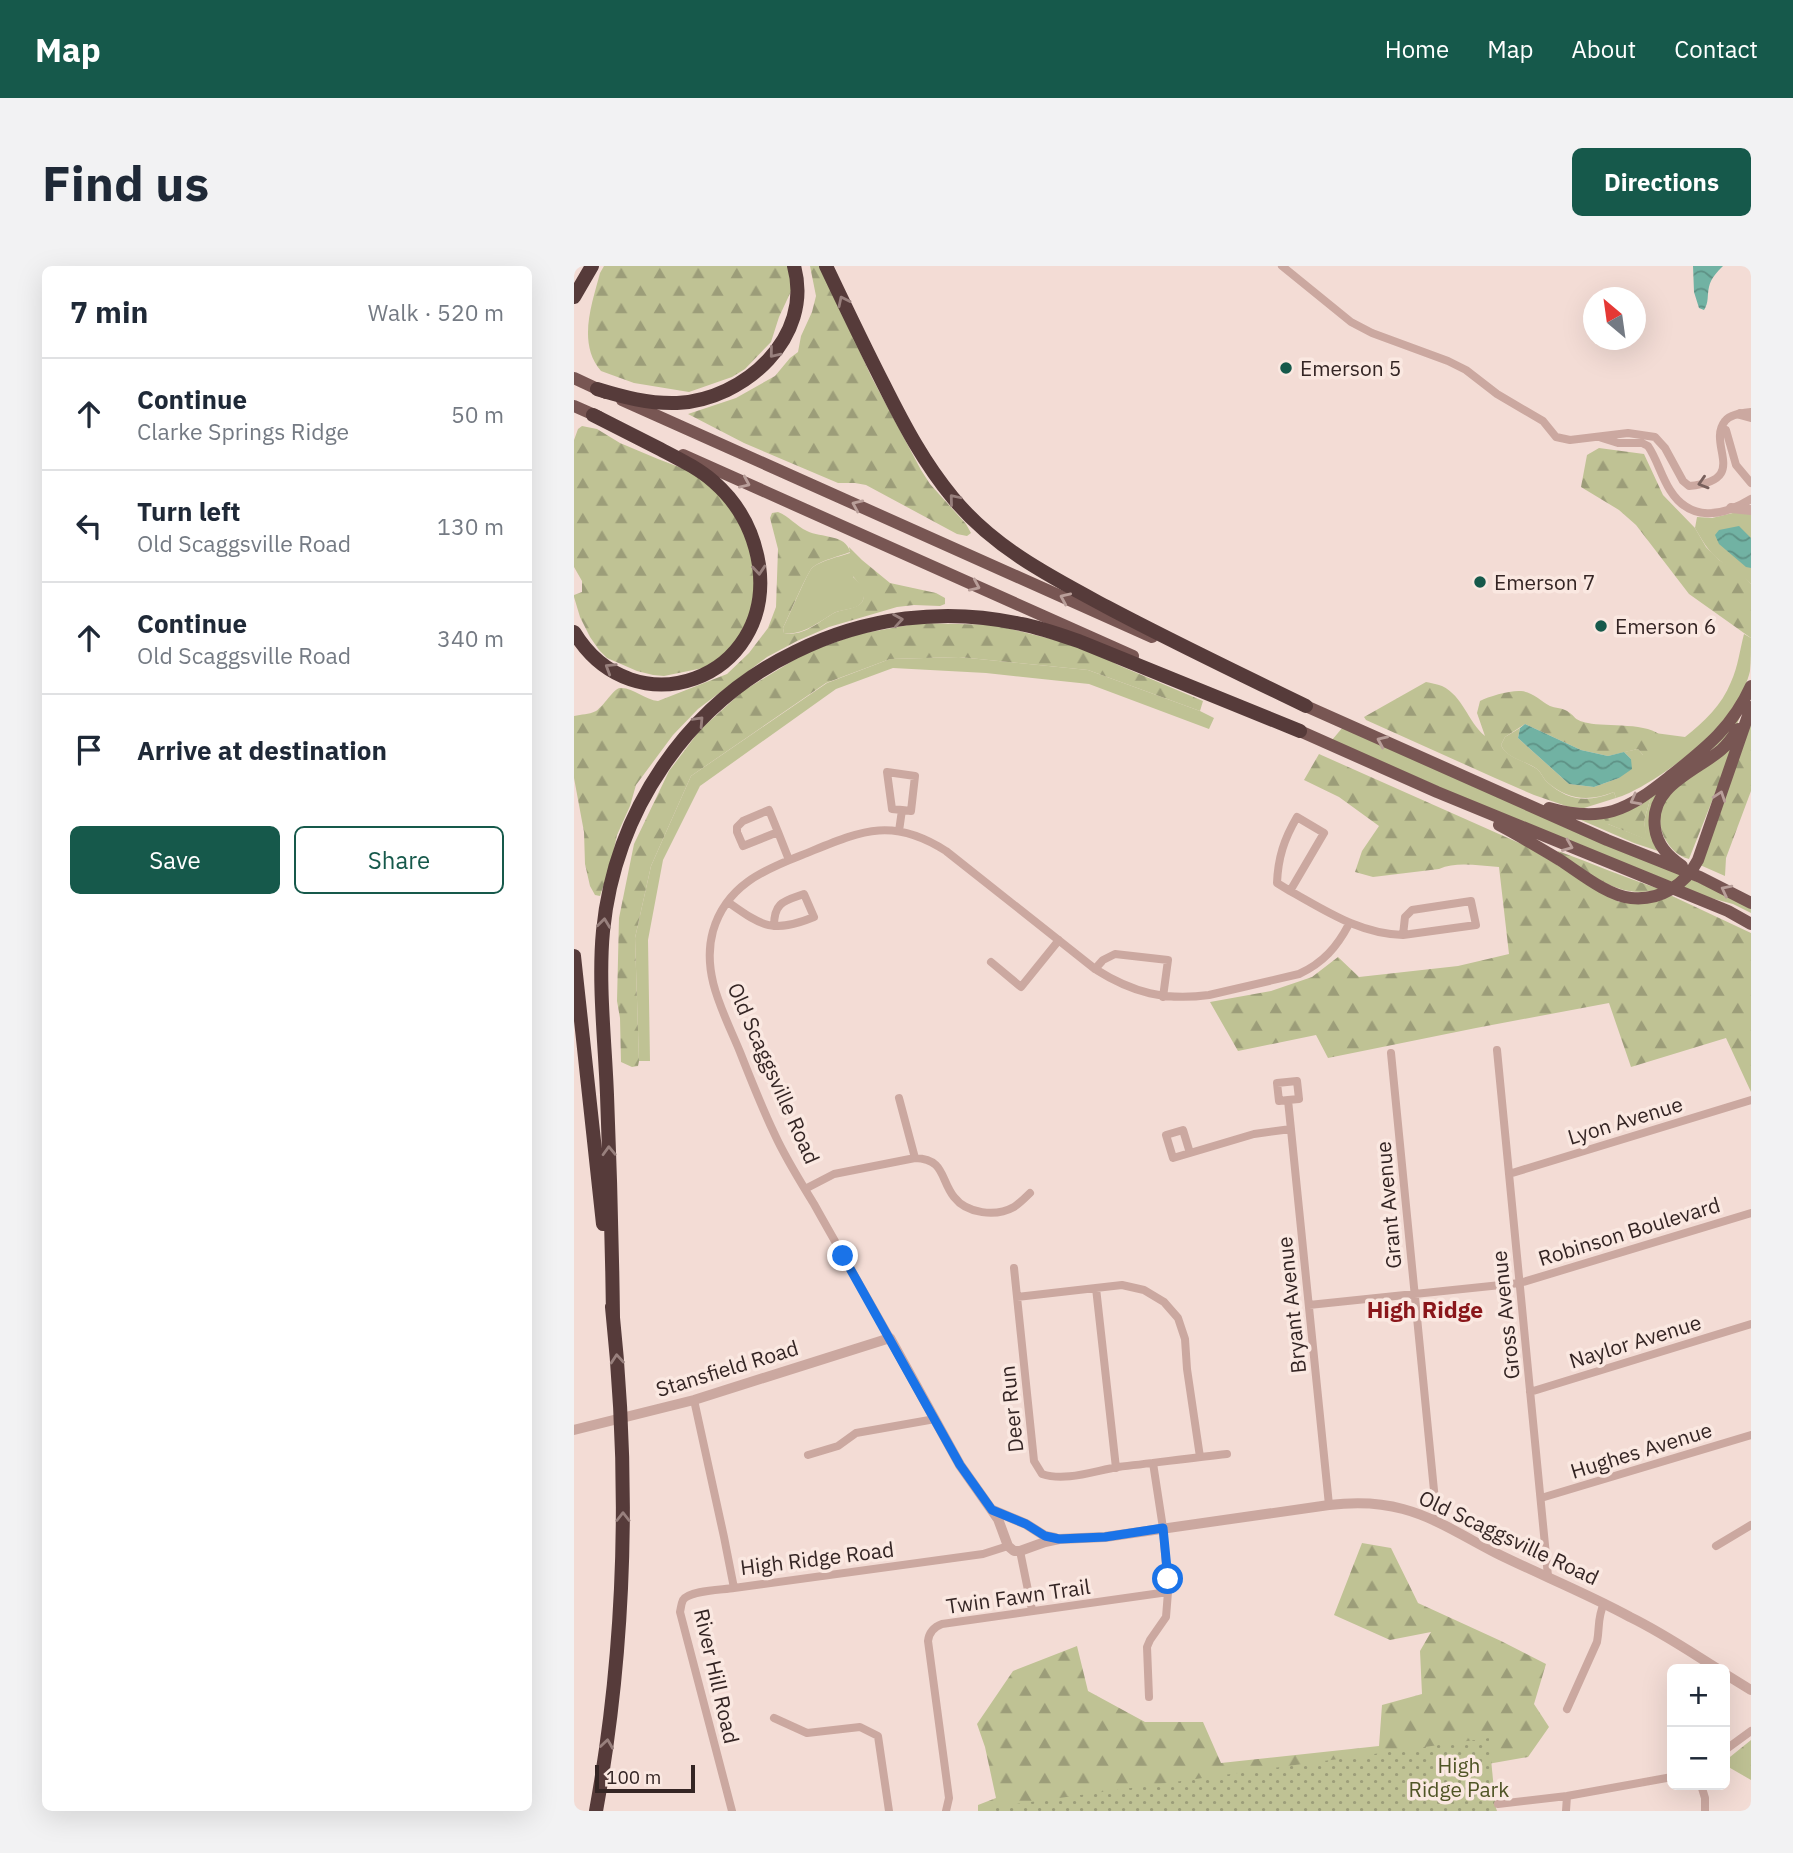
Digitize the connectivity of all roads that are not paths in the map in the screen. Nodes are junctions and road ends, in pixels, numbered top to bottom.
1 (579, 266) edge
2 (592, 266) edge
3 (794, 266) edge
4 (826, 266) edge
5 (1282, 266) edge
6 (574, 298) edge
7 (574, 379) edge
8 (597, 389) junction
9 (574, 406) edge
10 (1747, 414) edge
11 (593, 415) junction
12 (1722, 429) junction
13 (1599, 437) junction
14 (1751, 483) edge
15 (1751, 499) edge
16 (1731, 508) junction
17 (1751, 510) edge
18 (574, 632) edge
19 (1751, 686) edge
20 (1751, 705) edge
21 (1306, 706) junction
22 (1300, 731) junction
23 (1445, 769) junction
24 (1437, 792) junction
25 (902, 810) junction
26 (899, 831) junction
27 (778, 832) junction
28 (789, 860) junction
29 (1700, 877) junction
30 (1290, 891) junction
31 (728, 902) junction
32 (1751, 903) edge
33 (1349, 924) junction
34 (1751, 924) edge
35 (774, 926) junction
36 (1402, 935) junction
37 (1059, 940) junction
38 (574, 956) edge
39 (991, 962) dead end
40 (1095, 969) junction
41 (1163, 997) junction
42 (1497, 1050) dead end
43 (1391, 1053) dead end
44 (899, 1098) dead end
45 (1288, 1100) dead end
46 (1751, 1100) edge
47 (1291, 1129) junction
48 (1189, 1153) dead end
49 (915, 1158) junction
50 (1509, 1174) junction
51 (805, 1189) junction
52 (1030, 1193) dead end
53 (1751, 1213) edge
54 (1014, 1268) dead end
55 (1520, 1283) junction
56 (1096, 1288) junction
57 (1414, 1294) junction
58 (1017, 1297) junction
59 (1309, 1305) junction
60 (613, 1317) junction
61 (1751, 1324) edge
62 (890, 1338) junction
63 (1530, 1392) junction
64 (694, 1400) junction
65 (935, 1419) junction
66 (574, 1430) edge
67 (1751, 1435) edge
68 (1227, 1454) dead end
69 (808, 1455) dead end
70 (1200, 1457) junction
71 (1153, 1463) junction
72 (1116, 1468) junction
73 (1541, 1499) junction
74 (1329, 1505) junction
75 (992, 1510) junction
76 (1437, 1521) junction
77 (1751, 1525) edge
78 (1026, 1526) junction
79 (1163, 1528) junction
80 (1059, 1539) junction
81 (1006, 1542) junction
82 (1716, 1546) dead end
83 (1025, 1549) junction
84 (1548, 1576) junction
85 (734, 1588) junction
86 (1168, 1592) junction
87 (1604, 1603) junction
88 (1032, 1611) junction
89 (1709, 1664) edge
90 (1730, 1677) edge
91 (1751, 1690) edge
92 (1149, 1697) dead end
93 (1567, 1709) dead end
94 (774, 1718) dead end
95 (1751, 1731) edge
96 (1730, 1746) edge
97 (1667, 1778) edge
98 (1703, 1790) edge
99 (1567, 1796) junction
100 (1498, 1804) dead end
101 (596, 1811) edge
102 (733, 1811) edge
103 (889, 1811) edge
104 (946, 1811) edge
105 (1566, 1811) edge
106 (1705, 1811) edge

1 - 6 highway
2 - 6 highway
3 -> 8 highway
21 -> 4 highway
5 - 13 street
7 - 8 main road
21 -> 8 main road
9 - 11 main road
10 - 12 street
11 -> 18 highway
11 -> 22 main road
12 -> 13 street
12 - 14 street
13 - 16 street
15 - 16 street
16 - 17 street
19 -> 23 main road
24 -> 20 main road
20 - 29 main road
23 -> 21 main road
22 - 24 main road
60 -> 22 highway
23 - 29 main road
24 -> 34 main road
25 - 25 street
25 - 26 street
26 - 28 street, Old Scaggsville Road
26 - 37 street, Old Scaggsville Road
27 - 27 street
27 - 28 street
28 - 31 street, Old Scaggsville Road
32 -> 29 main road
30 - 30 street
30 - 33 street
31 - 35 street
31 - 51 street, Old Scaggsville Road
33 - 36 street
33 - 41 street, Old Scaggsville Road
35 - 35 street
36 - 36 street
37 - 39 street
37 - 40 street, Old Scaggsville Road
38 - 60 highway
40 - 41 street, Old Scaggsville Road
40 - 41 street
42 - 50 street, Gross Avenue
43 - 57 street, Grant Avenue
44 - 49 street
45 - 47 street, Bryant Avenue
46 - 50 street, Lyon Avenue
47 - 48 street
47 - 59 street, Bryant Avenue
49 - 51 street
49 - 52 street
50 - 55 street, Gross Avenue
51 - 62 street, Old Scaggsville Road
53 - 55 street, Robinson Boulevard
54 - 58 street, Deer Run
55 - 57 street, Robinson Boulevard
55 - 63 street, Gross Avenue
56 - 58 street
56 - 70 street
56 - 72 street
57 - 59 street, Robinson Boulevard
57 - 76 street, Grant Avenue
58 - 72 street, Deer Run
59 - 74 street, Bryant Avenue
101 -> 60 highway
61 - 63 street, Naylor Avenue
62 - 64 street, Stansfield Road
62 - 65 street, Old Scaggsville Road
63 - 73 street, Gross Avenue
64 - 66 street, Stansfield Road
64 - 85 street, High Ridge Road
65 - 69 street
65 - 75 street, Old Scaggsville Road
67 - 73 street, Hughes Avenue
68 - 70 street, Deer Run
70 - 71 street, Deer Run
71 - 72 street, Deer Run
71 - 79 street
73 - 84 street, Gross Avenue
74 - 76 street, Old Scaggsville Road
74 - 79 street, Old Scaggsville Road
75 - 78 street, Old Scaggsville Road
75 - 81 street, Old Scaggsville Road
76 - 84 street, Old Scaggsville Road
77 - 82 street
78 - 80 street, Old Scaggsville Road
78 - 81 street
78 - 83 street
79 - 80 street, Old Scaggsville Road
79 - 86 street
80 - 83 street, Old Scaggsville Road
81 - 83 street
81 - 85 street, High Ridge Road
83 - 88 street
84 - 87 street, Old Scaggsville Road
85 - 102 street, River Hill Road
86 - 88 street, Twin Fawn Trail
86 - 92 street
87 - 89 street, Old Scaggsville Road
87 - 93 street
88 - 104 street, Twin Fawn Trail
90 - 91 street
94 - 103 street
95 - 96 street
97 - 99 street
98 - 106 street
99 - 100 street
99 - 105 street

